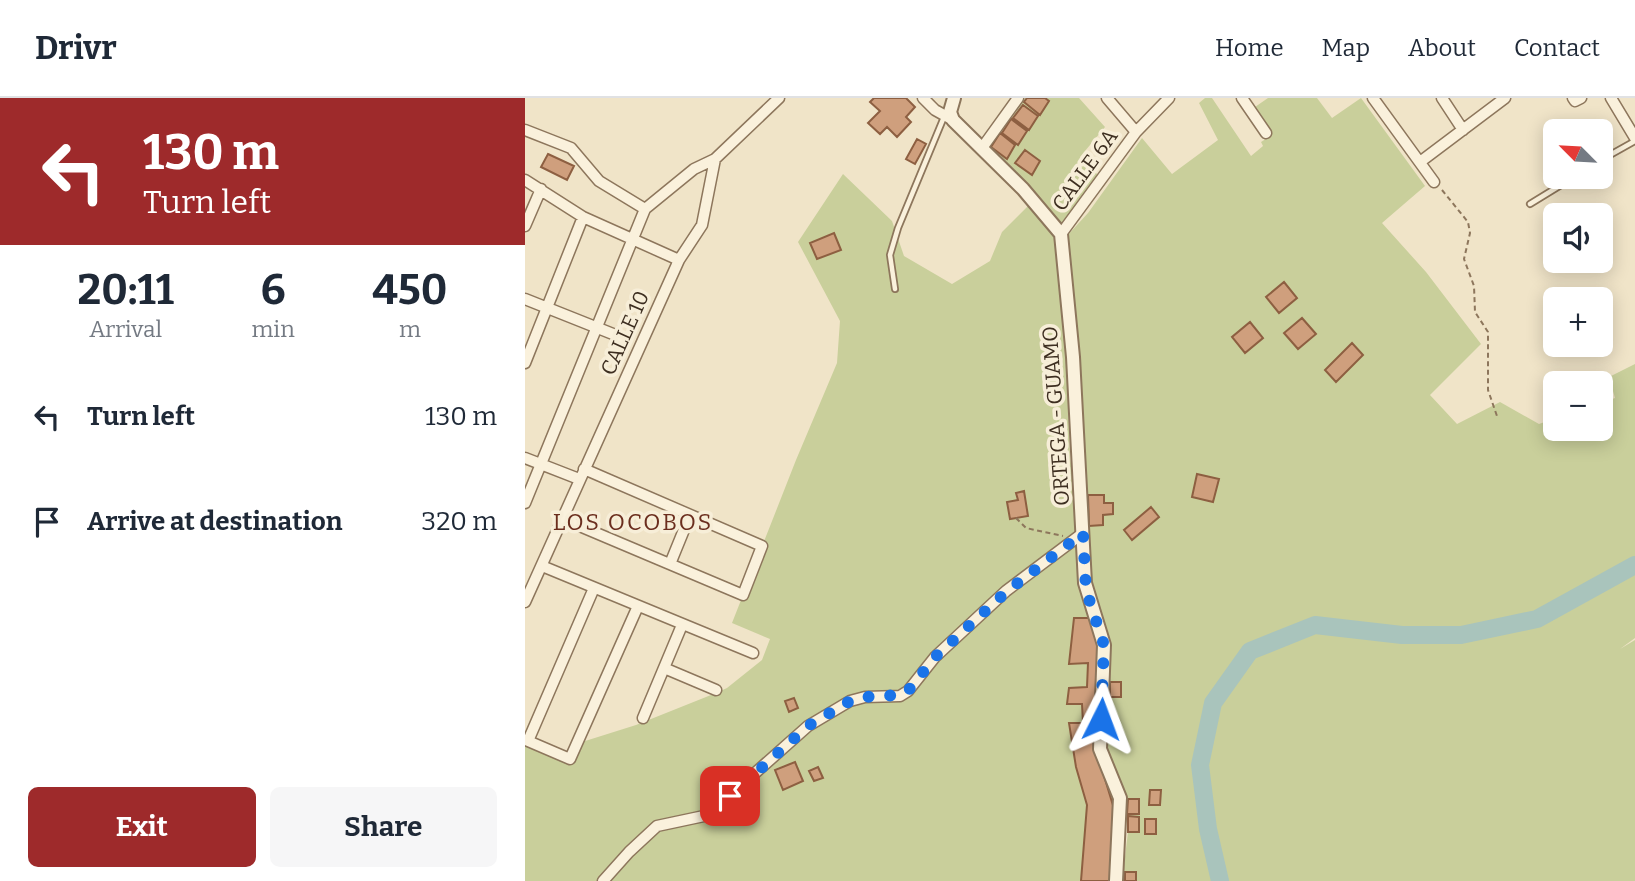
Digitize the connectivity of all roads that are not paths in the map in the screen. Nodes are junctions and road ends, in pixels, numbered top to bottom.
1 (779, 98) edge
2 (923, 98) edge
3 (954, 98) edge
4 (1018, 98) edge
5 (1107, 98) edge
6 (1243, 98) edge
7 (1373, 98) edge
8 (1442, 98) edge
9 (1505, 98) edge
10 (1573, 98) edge
11 (1581, 98) edge
12 (1611, 98) edge
13 (1161, 100) edge
14 (949, 118) junction
15 (525, 130) edge
16 (1463, 130) junction
17 (1136, 132) junction
18 (1266, 133) dead end
19 (1635, 139) edge
20 (982, 148) junction
21 (1613, 153) edge
22 (715, 159) junction
23 (1420, 162) junction
24 (525, 180) edge
25 (1434, 182) road end
26 (541, 189) junction
27 (1554, 189) edge
28 (1530, 204) dead end
29 (645, 209) junction
30 (583, 217) junction
31 (525, 226) edge
32 (1061, 234) junction
33 (632, 238) junction
34 (679, 260) junction
35 (895, 289) dead end
36 (525, 299) edge
37 (547, 307) junction
38 (597, 327) junction
39 (623, 338) dead end
40 (525, 363) edge
41 (525, 458) edge
42 (541, 464) junction
43 (581, 474) junction
44 (525, 503) edge
45 (689, 515) junction
46 (563, 519) junction
47 (1079, 536) junction
48 (670, 564) junction
49 (542, 566) junction
50 (594, 588) junction
51 (525, 602) edge
52 (638, 606) junction
53 (682, 625) junction
54 (753, 653) dead end
55 (664, 668) junction
56 (716, 690) dead end
57 (643, 718) dead end
58 (603, 881) edge
59 (1116, 881) edge

1 - 22 street
2 - 14 street
3 - 14 street
4 - 20 street
5 - 17 street
6 - 18 street
7 - 23 street
8 - 16 street
9 - 16 street
10 - 11 street
12 - 19 street
13 - 17 street, CALLE 6A
14 - 20 street
14 - 35 lane
15 - 29 street
16 - 23 street
17 - 32 street, CALLE 6A
19 - 21 lane
20 - 32 street
22 - 29 street
22 - 34 street, CALLE 10
23 - 25 street
24 - 26 street
26 - 30 street
26 - 31 street
27 - 28 lane
29 - 33 street
30 - 33 street
30 - 37 street
32 - 47 street, ORTEGA - GUAMO
33 - 34 street
33 - 38 street
34 - 43 street, CALLE 10
36 - 37 street
37 - 38 street
37 - 40 street
38 - 39 street
38 - 42 street
41 - 42 street
42 - 43 street
42 - 44 street
43 - 45 street
43 - 46 street, CALLE 10
45 - 48 street
45 - 48 street
46 - 48 street
46 - 49 street, CALLE 10
47 - 58 street
47 - 59 street, ORTEGA - GUAMO
49 - 50 street
49 - 51 street, CALLE 10
50 - 52 street
50 - 52 street
52 - 53 street
53 - 54 street
53 - 55 street
55 - 56 street
55 - 57 street

